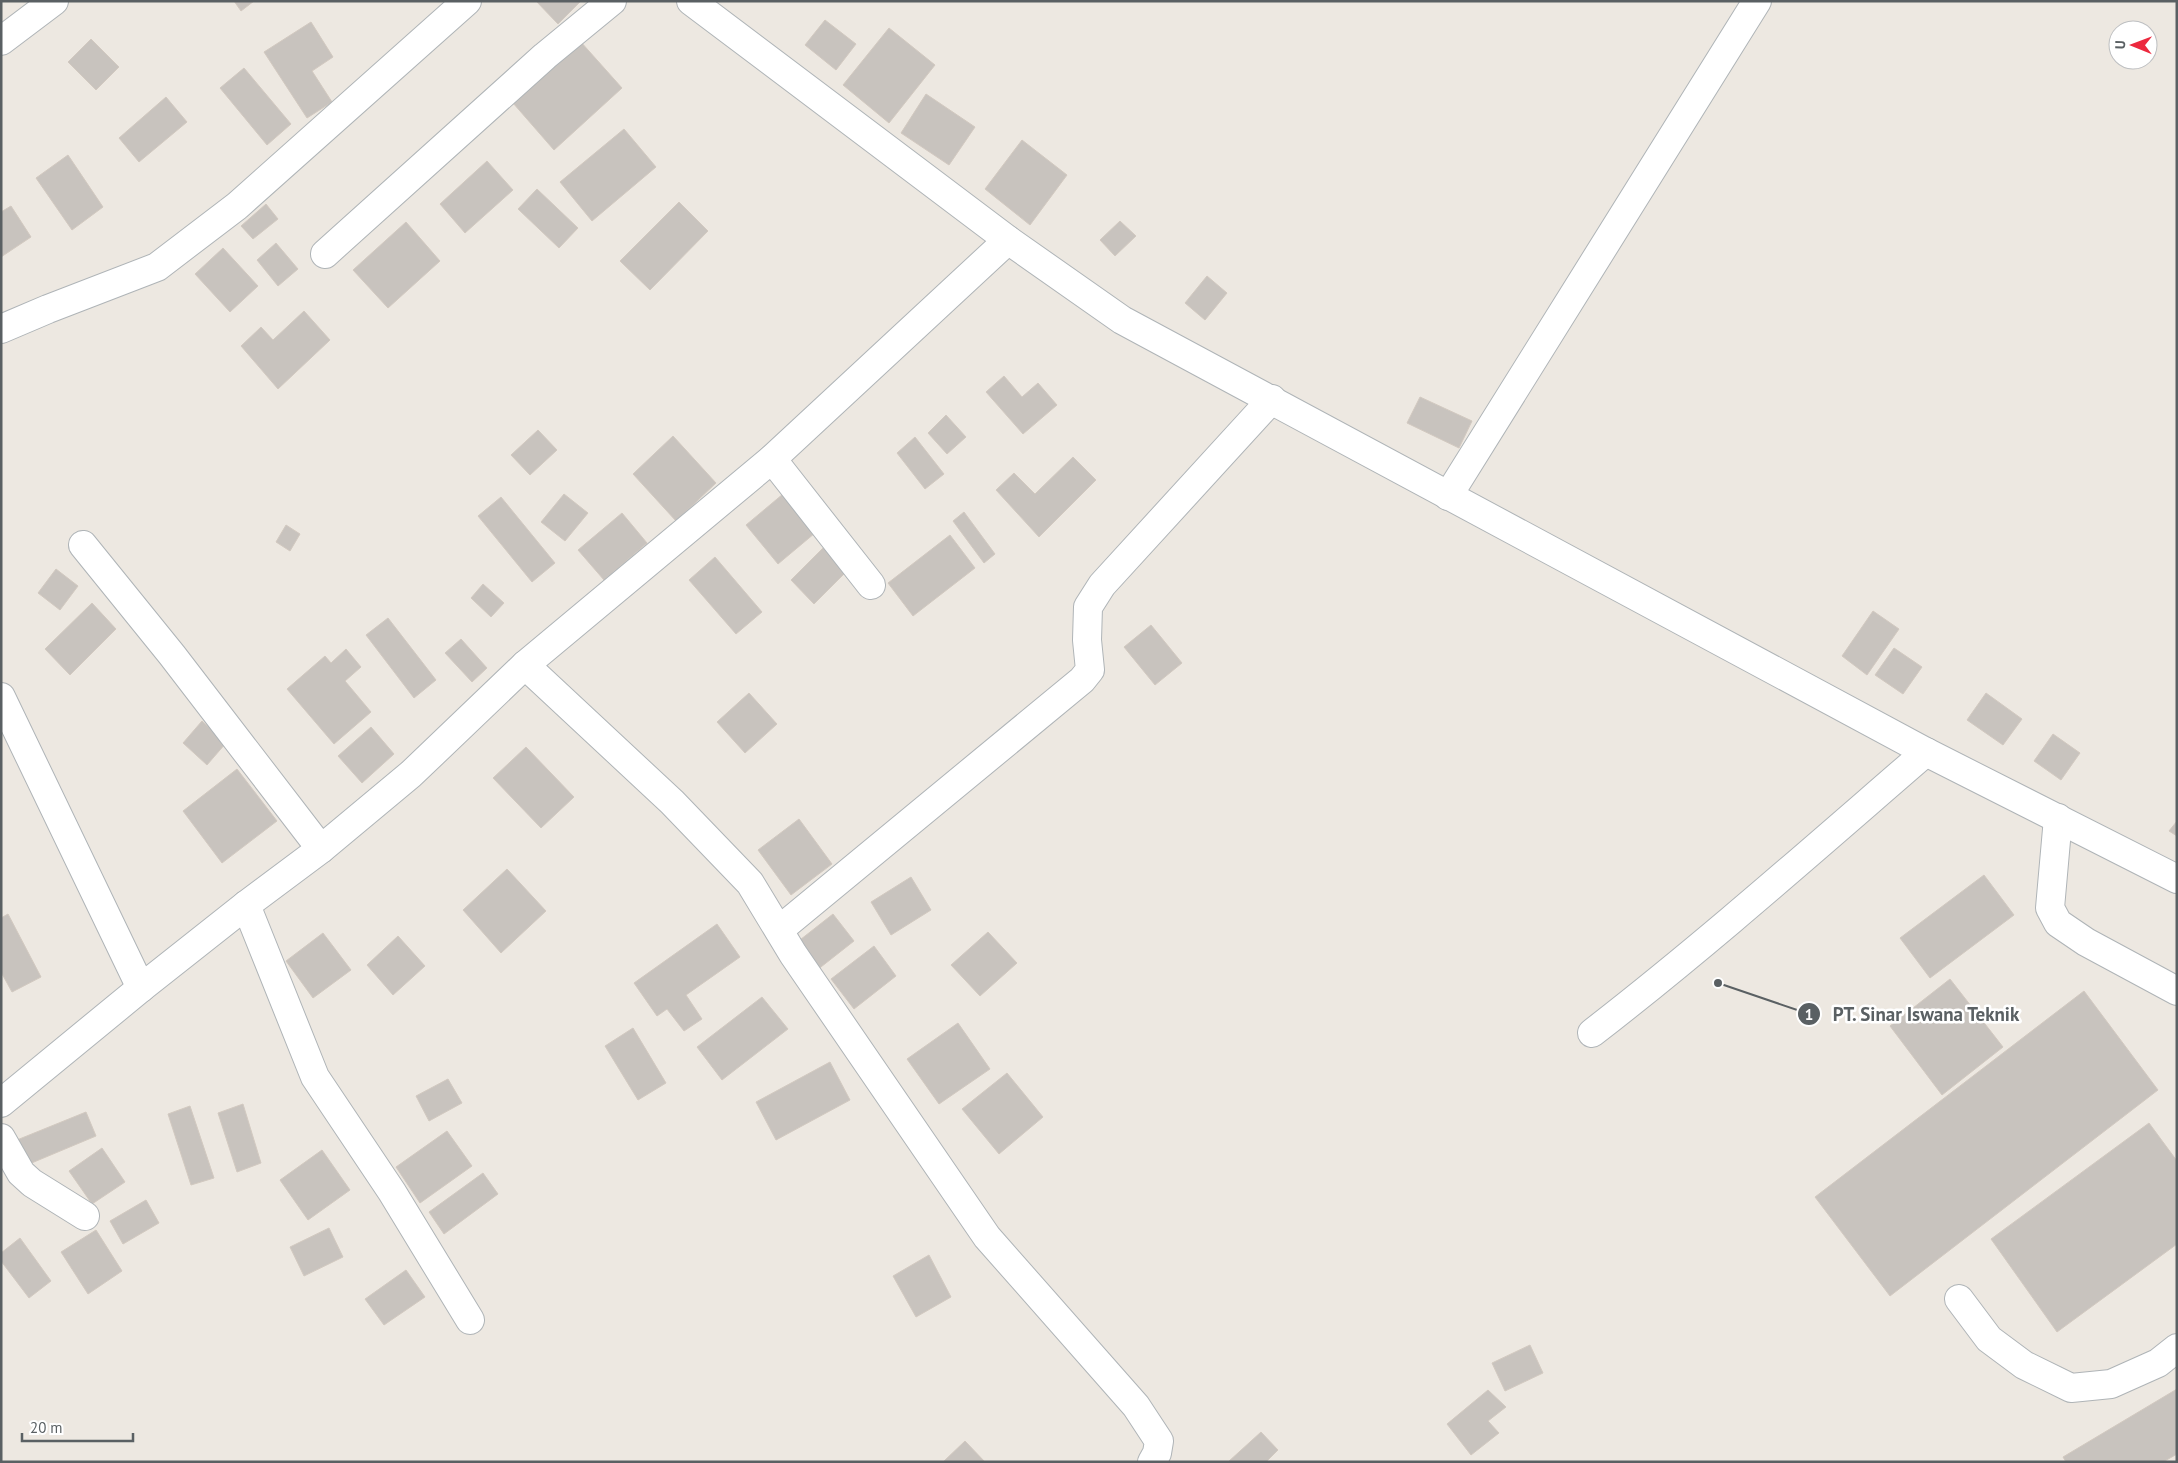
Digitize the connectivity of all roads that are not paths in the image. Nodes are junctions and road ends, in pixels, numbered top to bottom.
1 (54, 1) edge
2 (467, 1) edge
3 (612, 1) edge
4 (691, 1) edge
5 (1757, 1) edge
6 (1, 41) edge
7 (1008, 240) junction
8 (325, 254) dead end
9 (1, 329) edge
10 (1272, 399) junction
11 (772, 459) junction
12 (1448, 496) junction
13 (83, 544) dead end
14 (872, 586) dead end
15 (526, 665) junction
16 (1, 697) edge
17 (1926, 752) junction
18 (2058, 818) junction
19 (321, 849) junction
20 (2177, 879) edge
21 (246, 905) junction
22 (780, 930) junction
23 (141, 988) junction
24 (2177, 991) edge
25 (1592, 1033) dead end
26 (1, 1103) edge
27 (1, 1138) edge
28 (85, 1216) dead end
29 (1958, 1299) dead end
30 (470, 1320) dead end
31 (2177, 1348) edge
32 (1162, 1457) edge

1 - 6 street
2 - 9 street
3 - 8 street
4 - 7 street
5 - 12 street
7 - 10 street
7 - 11 street
10 - 12 street
10 - 22 street
11 - 14 street
11 - 15 street
12 - 17 street
13 - 19 street
15 - 19 street
15 - 22 street
16 - 23 street
17 - 18 street
17 - 25 street
18 - 20 street
18 - 24 street
19 - 21 street
21 - 23 street
21 - 30 street
22 - 32 street
23 - 26 street
27 - 28 street
29 - 31 street

